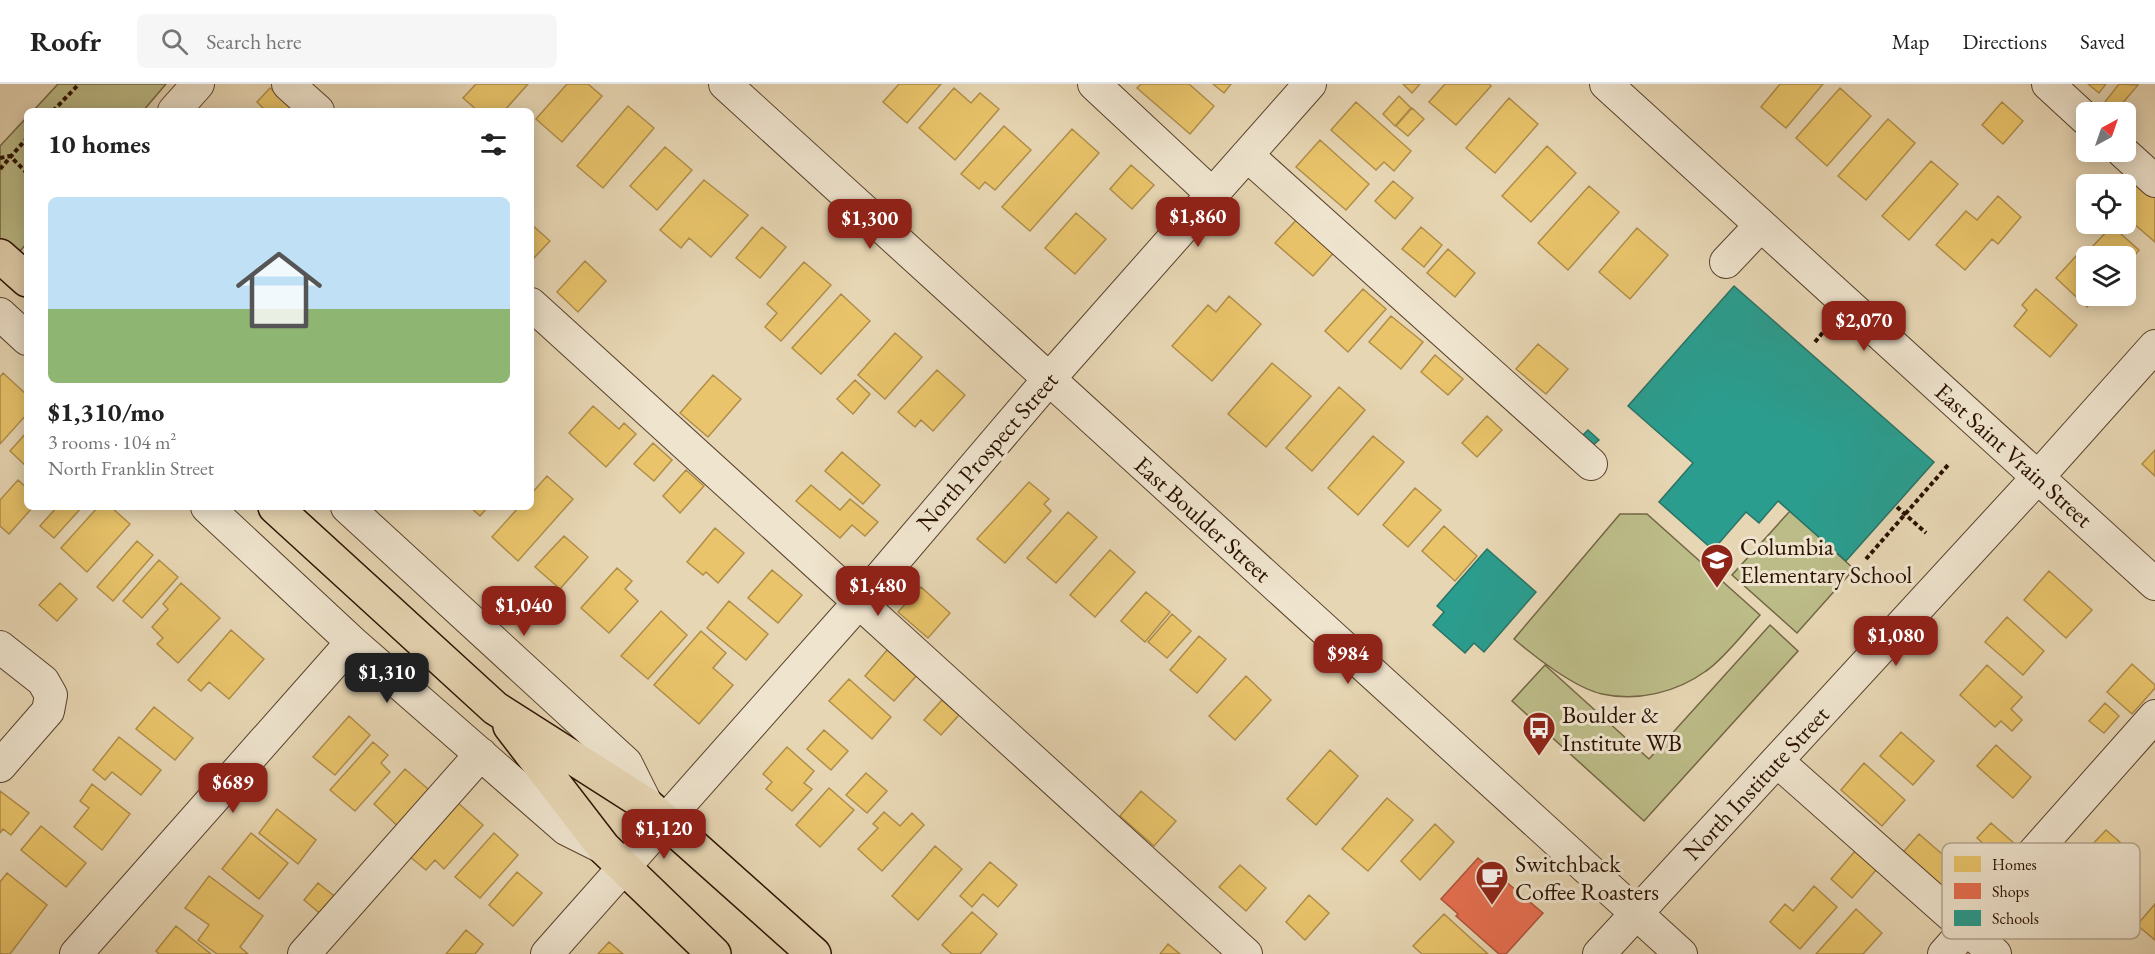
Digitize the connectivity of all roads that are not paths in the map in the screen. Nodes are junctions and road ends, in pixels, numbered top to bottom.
1 (198, 84) edge
2 (288, 84) edge
3 (1094, 84) edge
4 (1310, 84) edge
5 (1606, 84) edge
6 (2048, 84) edge
7 (742, 90) edge
8 (177, 108) edge
9 (315, 108) edge
10 (2076, 110) edge
11 (1247, 155) junction
12 (2134, 162) edge
13 (2155, 181) edge
14 (1212, 194) junction
15 (1761, 225) junction
16 (0, 256) edge
17 (1726, 262) dead end
18 (24, 277) edge
19 (534, 307) edge
20 (0, 314) edge
21 (24, 336) edge
22 (2155, 346) edge
23 (1049, 379) junction
24 (1591, 464) dead end
25 (2038, 477) junction
26 (210, 510) edge
27 (278, 510) edge
28 (350, 510) edge
29 (2155, 584) edge
30 (860, 601) junction
31 (352, 642) junction
32 (0, 647) edge
33 (495, 708) junction
34 (2155, 716) edge
35 (481, 754) junction
36 (1777, 761) junction
37 (0, 766) edge
38 (656, 813) junction
39 (2042, 843) edge
40 (614, 858) junction
41 (1942, 906) edge
42 (1636, 914) junction
43 (1957, 939) edge
44 (1979, 939) edge
45 (316, 950) edge
46 (76, 954) edge
47 (547, 954) edge
48 (714, 954) edge
49 (813, 954) edge
50 (1246, 954) edge
51 (1599, 954) edge
52 (1681, 954) edge
53 (1944, 954) edge
54 (1995, 954) edge

1 - 8 street
2 - 9 street
3 - 14 street
4 - 11 street, North Prospect Street
5 - 15 street, East Saint Vrain Street
6 - 10 street
7 - 23 street, East Boulder Street
11 - 14 street, North Prospect Street
11 - 24 street
12 - 13 street
14 - 23 street, North Prospect Street
15 - 17 street
15 - 25 street, East Saint Vrain Street
16 - 18 main road
19 - 30 street
20 - 21 street
22 - 25 street, North Institute Street
23 - 30 street, North Prospect Street
23 - 42 street, East Boulder Street
25 - 29 street, East Saint Vrain Street
25 - 36 street, North Institute Street
26 - 31 street
27 - 33 main road
28 - 38 street
30 - 38 street, North Prospect Street
30 - 50 street
31 - 35 street
31 - 46 street
32 - 37 street
33 - 38 main road
33 - 40 main road
34 - 39 street
35 - 40 street
35 - 45 street
36 - 41 street
36 - 42 street, North Institute Street
38 - 40 street, North Prospect Street
38 - 49 main road
40 - 47 street, North Prospect Street
40 - 48 main road
42 - 51 street, North Institute Street
42 - 52 street, East Boulder Street
43 - 53 street
44 - 54 street

